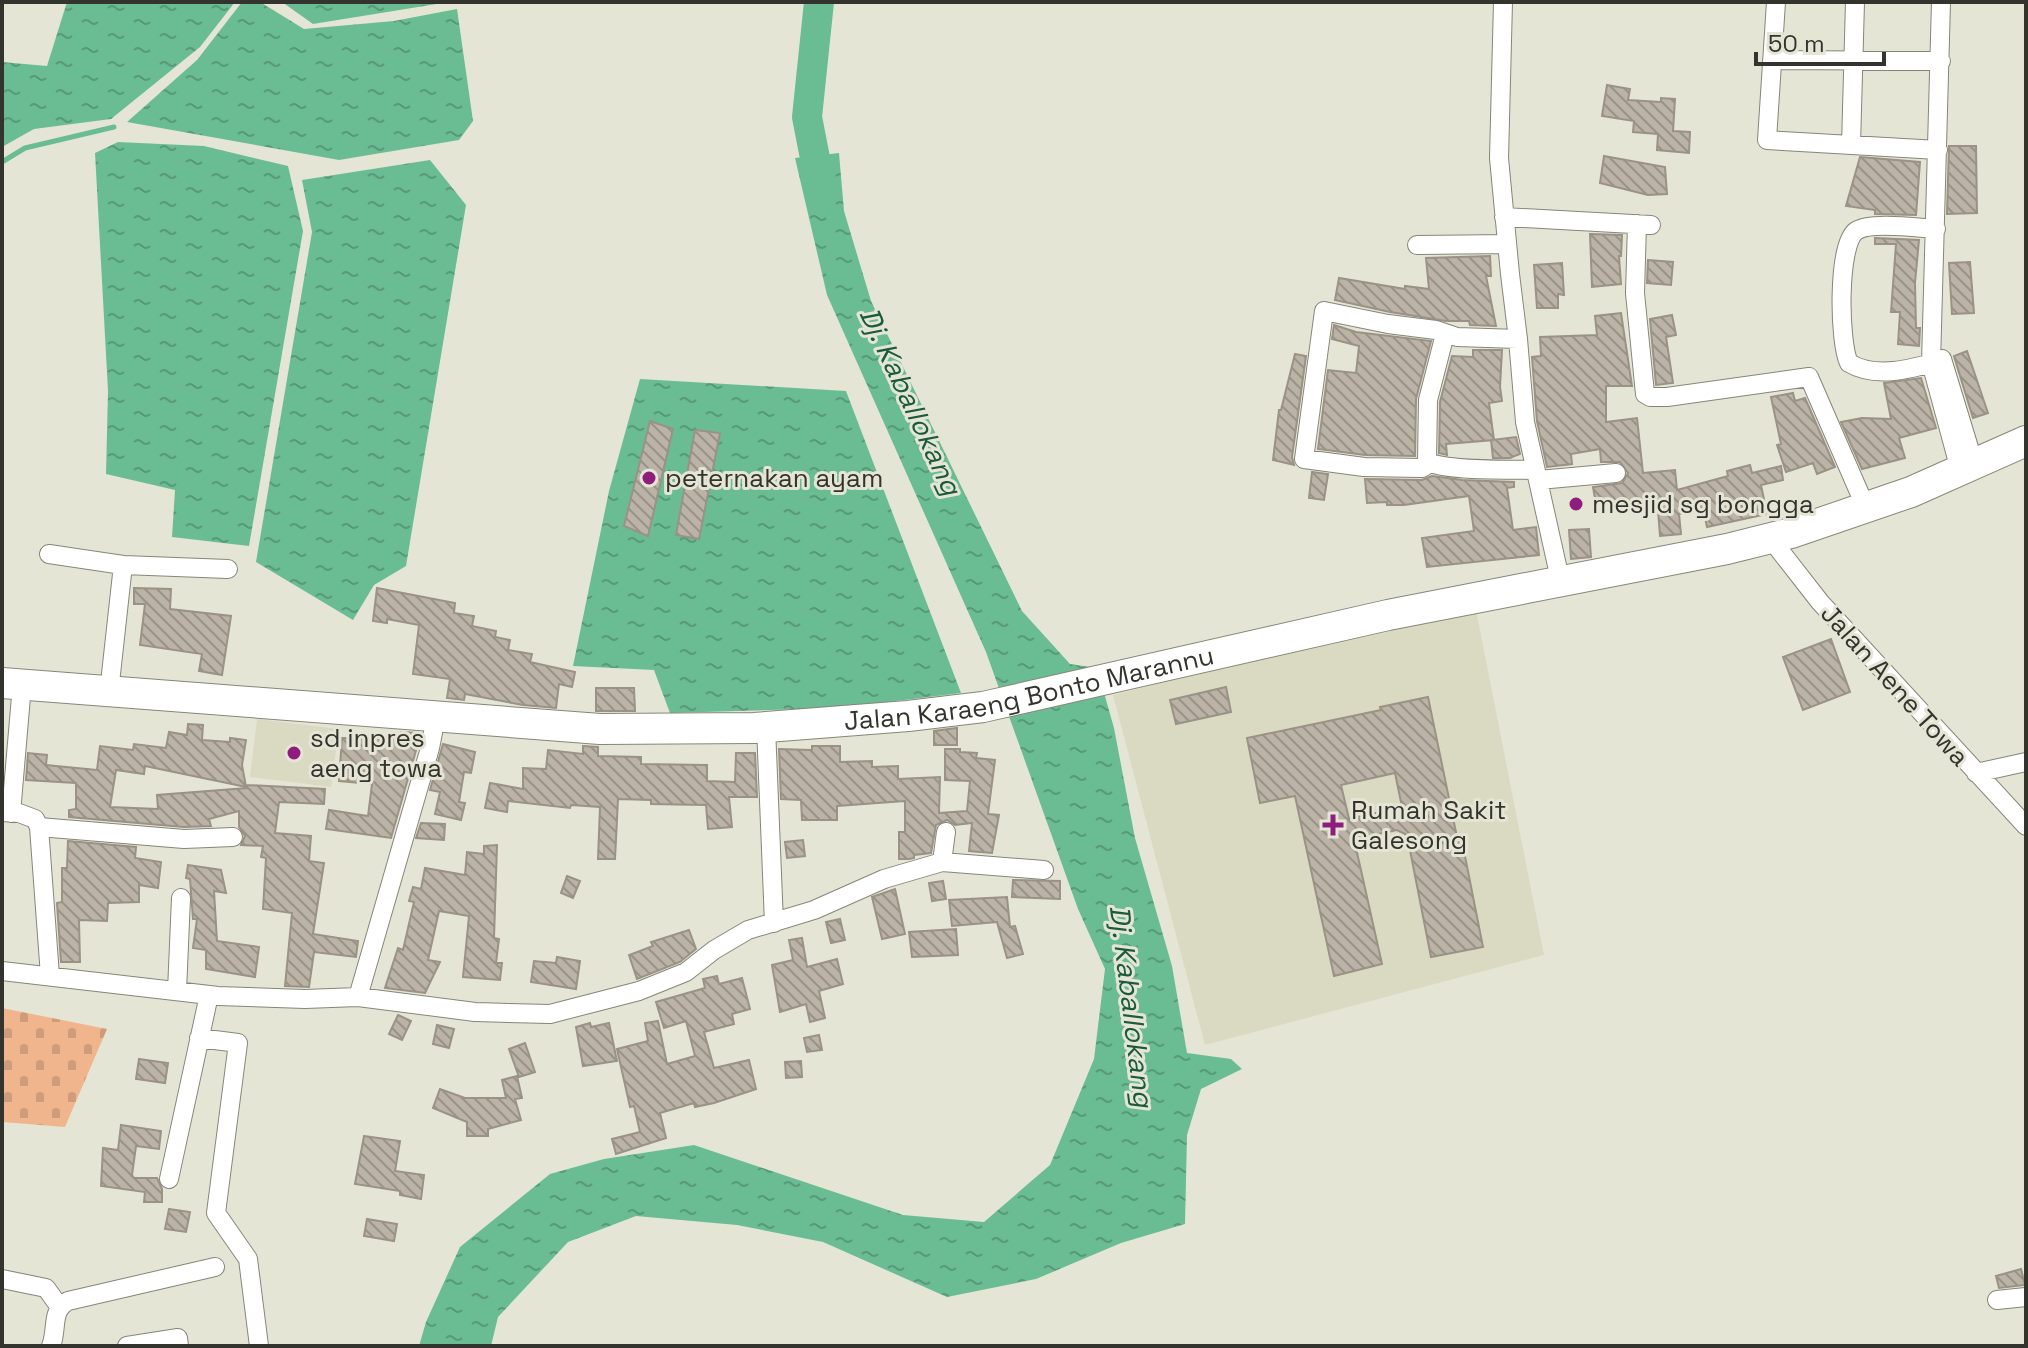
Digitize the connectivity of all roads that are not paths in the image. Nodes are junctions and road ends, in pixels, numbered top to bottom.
1 (1503, 2) edge
2 (1776, 2) edge
3 (1855, 2) edge
4 (1941, 2) edge
5 (1772, 60) junction
6 (1941, 61) junction
7 (1854, 62) junction
8 (1851, 145) junction
9 (1938, 150) junction
10 (1504, 217) junction
11 (1936, 229) junction
12 (1507, 244) junction
13 (1417, 245) dead end
14 (1445, 334) junction
15 (1518, 339) junction
16 (1936, 362) junction
17 (2026, 441) edge
18 (1430, 463) junction
19 (1967, 467) junction
20 (1616, 473) dead end
21 (1537, 475) junction
22 (1866, 508) junction
23 (1770, 538) junction
24 (49, 554) dead end
25 (123, 565) junction
26 (228, 569) dead end
27 (1560, 579) junction
28 (12, 684) edge
29 (109, 692) junction
30 (436, 717) junction
31 (766, 727) junction
32 (2026, 762) edge
33 (1976, 773) junction
34 (6, 812) edge
35 (2026, 826) edge
36 (39, 827) junction
37 (946, 832) dead end
38 (233, 837) dead end
39 (942, 862) junction
40 (1044, 870) dead end
41 (181, 898) dead end
42 (774, 923) junction
43 (2, 971) edge
44 (50, 976) junction
45 (177, 991) junction
46 (209, 995) junction
47 (358, 997) junction
48 (199, 1038) junction
49 (169, 1179) dead end
50 (215, 1267) dead end
51 (2, 1279) edge
52 (2026, 1297) edge
53 (1997, 1300) dead end
54 (59, 1306) junction
55 (51, 1346) edge
56 (127, 1346) edge
57 (179, 1346) edge
58 (259, 1346) edge

1 - 10 street
2 - 5 street
3 - 7 street
4 - 6 street
5 - 7 street
5 - 8 street
6 - 7 street
6 - 9 street
7 - 8 street
8 - 9 street
9 - 11 street
10 - 12 street
10 - 22 street
11 - 16 street
11 - 16 street
12 - 13 street
12 - 15 street
14 - 15 street
14 - 18 street
14 - 18 street
15 - 21 street
16 - 19 street
17 - 19 main road, Jalan Karaeng Bonto Marannu
18 - 21 street
19 - 22 main road, Jalan Karaeng Bonto Marannu
20 - 21 street
21 - 27 street
22 - 23 main road, Jalan Karaeng Bonto Marannu
23 - 27 main road, Jalan Karaeng Bonto Marannu
23 - 33 street, Jalan Aene Towa
24 - 25 street
25 - 26 street
25 - 29 street
27 - 31 main road, Jalan Karaeng Bonto Marannu
28 - 29 main road, Jalan Karaeng Bonto Marannu
28 - 34 street
29 - 30 main road, Jalan Karaeng Bonto Marannu
30 - 31 main road, Jalan Karaeng Bonto Marannu
30 - 47 street
31 - 42 street
32 - 33 street
33 - 35 street, Jalan Aene Towa
34 - 36 street
36 - 38 street
36 - 44 street
37 - 39 street
39 - 40 street
39 - 42 street
41 - 45 street
42 - 47 street
43 - 44 street
44 - 45 street
45 - 46 street
46 - 47 street
46 - 48 street
48 - 49 street
48 - 58 street
50 - 54 street
51 - 54 street
52 - 53 street
54 - 55 street
56 - 57 street

